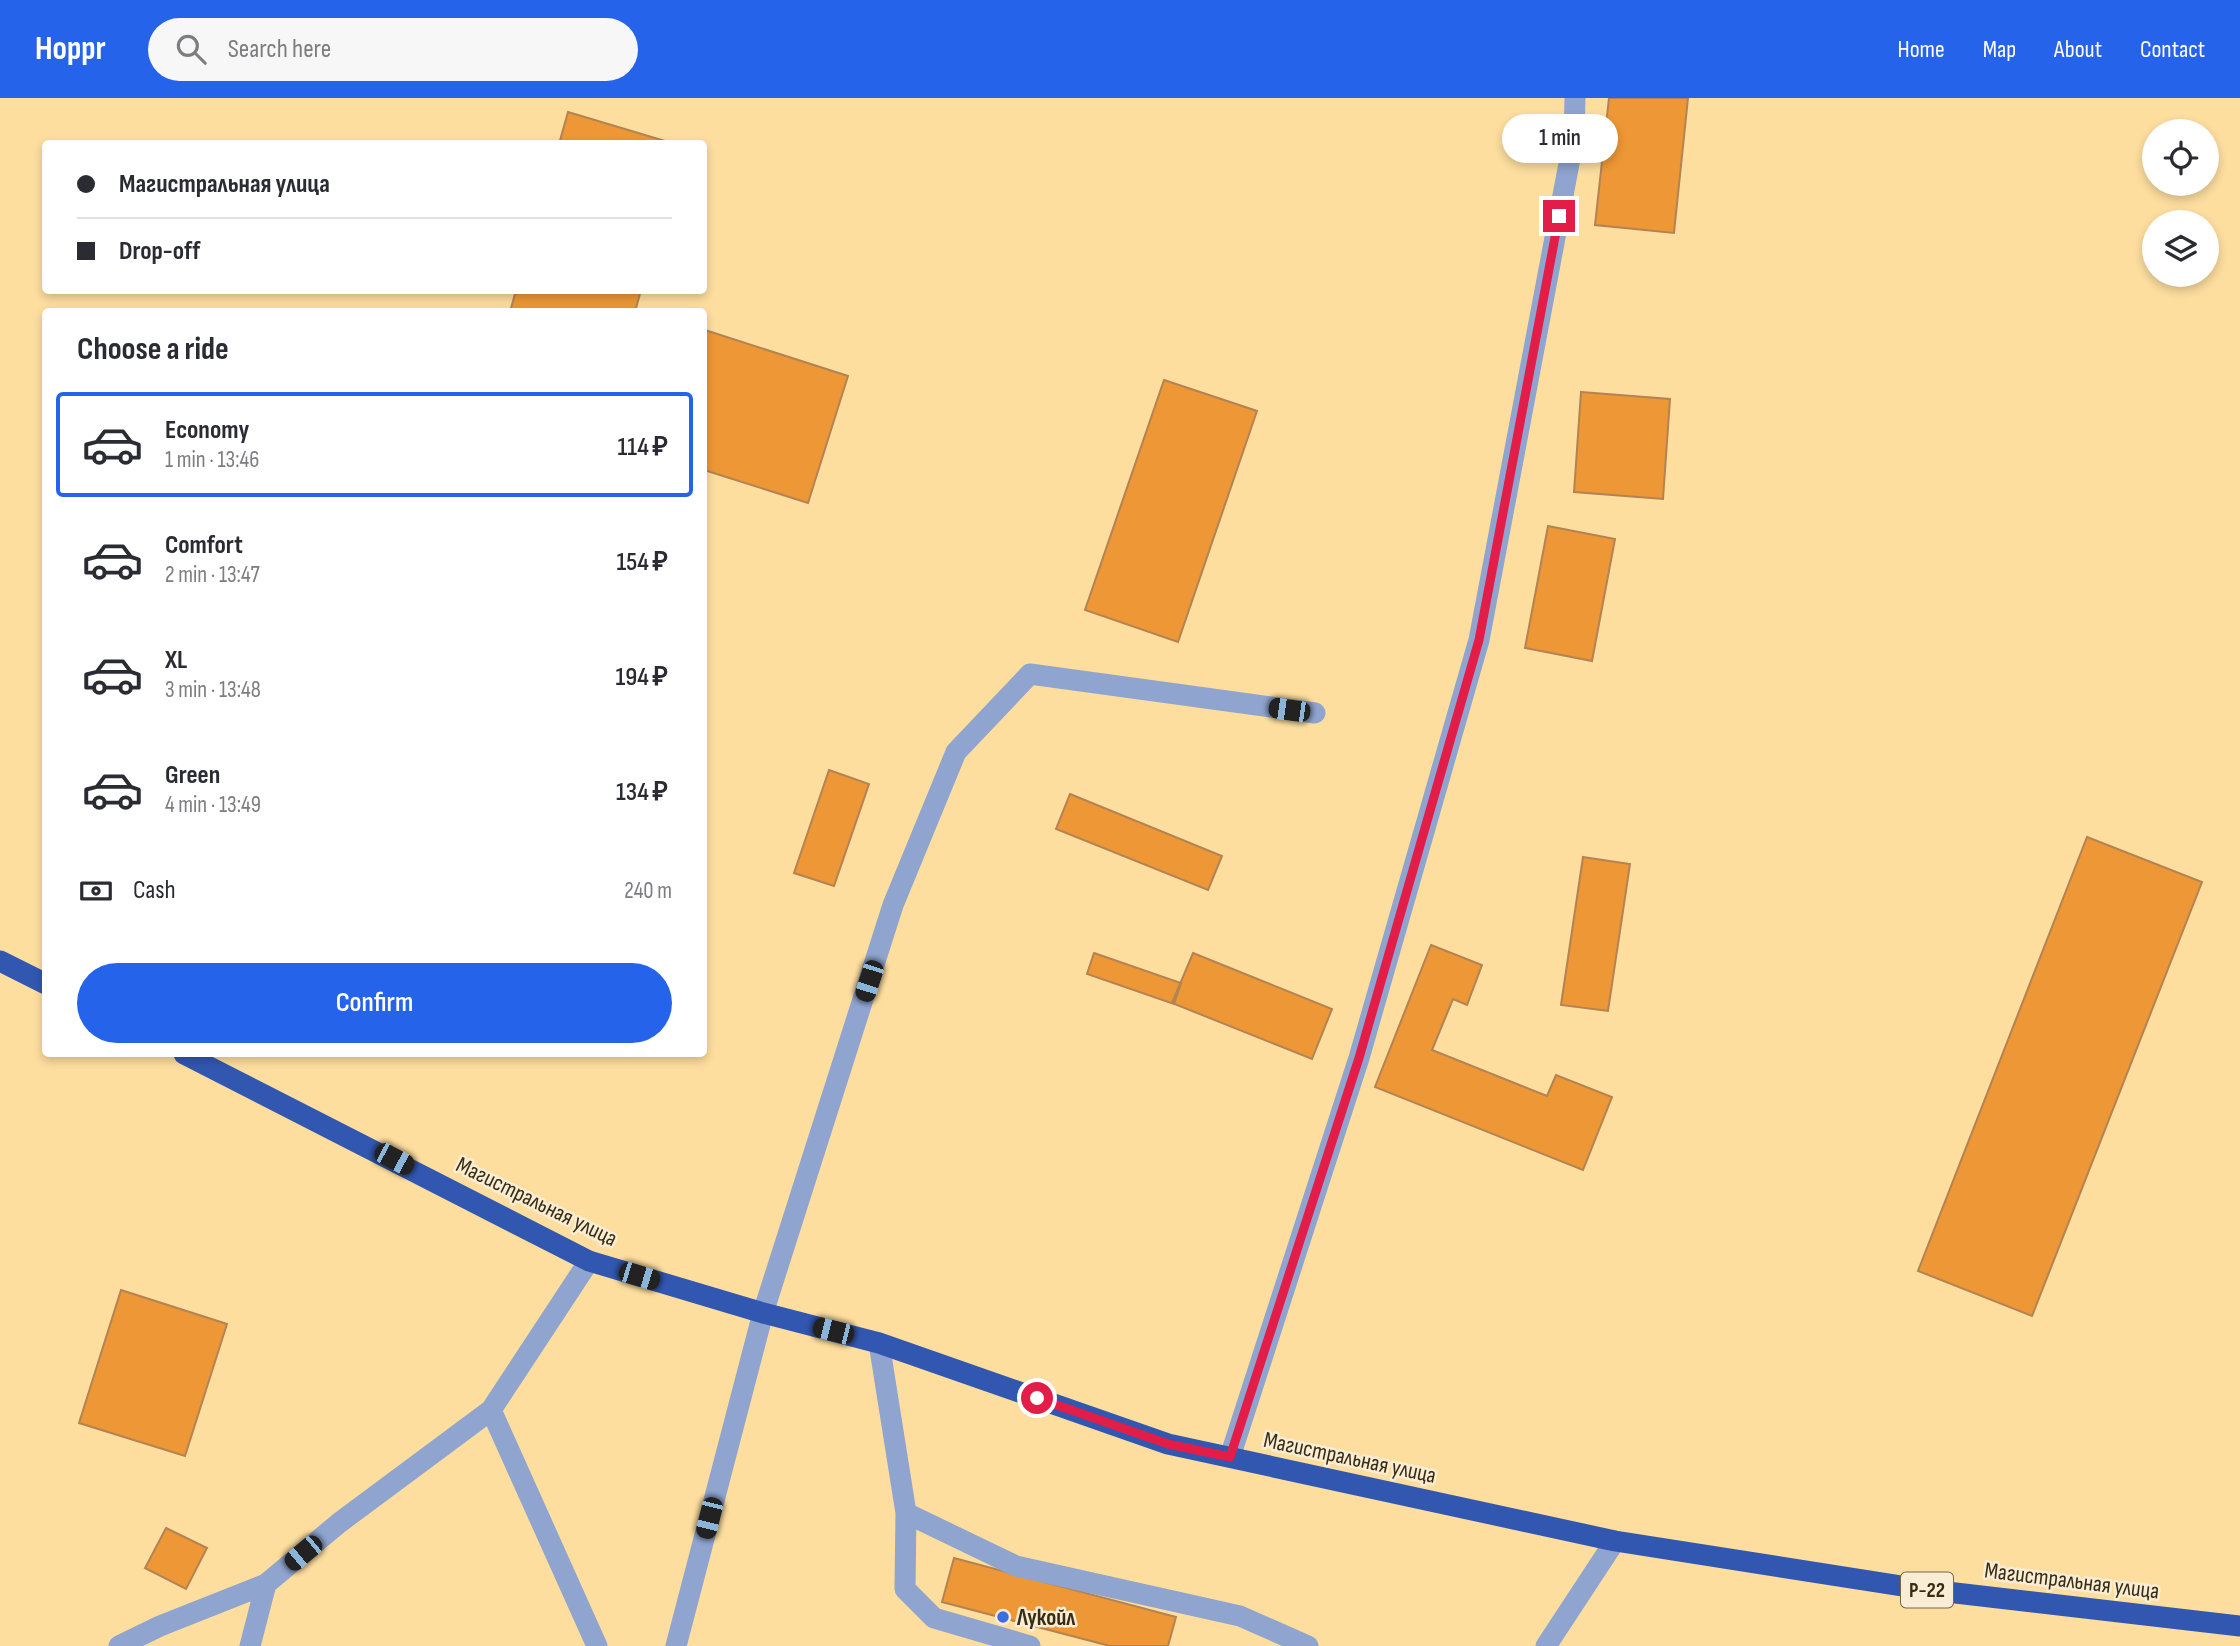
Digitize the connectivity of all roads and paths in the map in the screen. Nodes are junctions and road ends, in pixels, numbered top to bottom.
1 (1575, 98) edge
2 (1315, 713) dead end
3 (0, 961) edge
4 (42, 982) edge
5 (190, 1057) edge
6 (589, 1261) junction
7 (763, 1313) junction
8 (879, 1343) junction
9 (491, 1410) junction
10 (1230, 1457) junction
11 (906, 1513) junction
12 (1615, 1541) junction
13 (267, 1584) junction
14 (2240, 1626) edge
15 (119, 1646) edge
16 (250, 1646) edge
17 (597, 1646) edge
18 (676, 1646) edge
19 (1030, 1646) edge
20 (1308, 1646) edge
21 (1546, 1646) edge

1 - 10 lane
2 - 7 lane
3 - 4 highway
5 - 6 highway, Магистральная улица / Р-22
6 - 7 highway, Магистральная улица / Р-22
6 - 9 lane
7 - 8 highway, Магистральная улица / Р-22
7 - 18 lane
8 - 10 highway, Магистральная улица / Р-22
8 - 11 lane
9 - 13 lane
9 - 17 lane
10 - 12 highway, Магистральная улица / Р-22
11 - 19 lane
11 - 20 lane
12 - 14 highway, Магистральная улица / Р-22
12 - 21 lane
13 - 15 lane
13 - 16 lane

